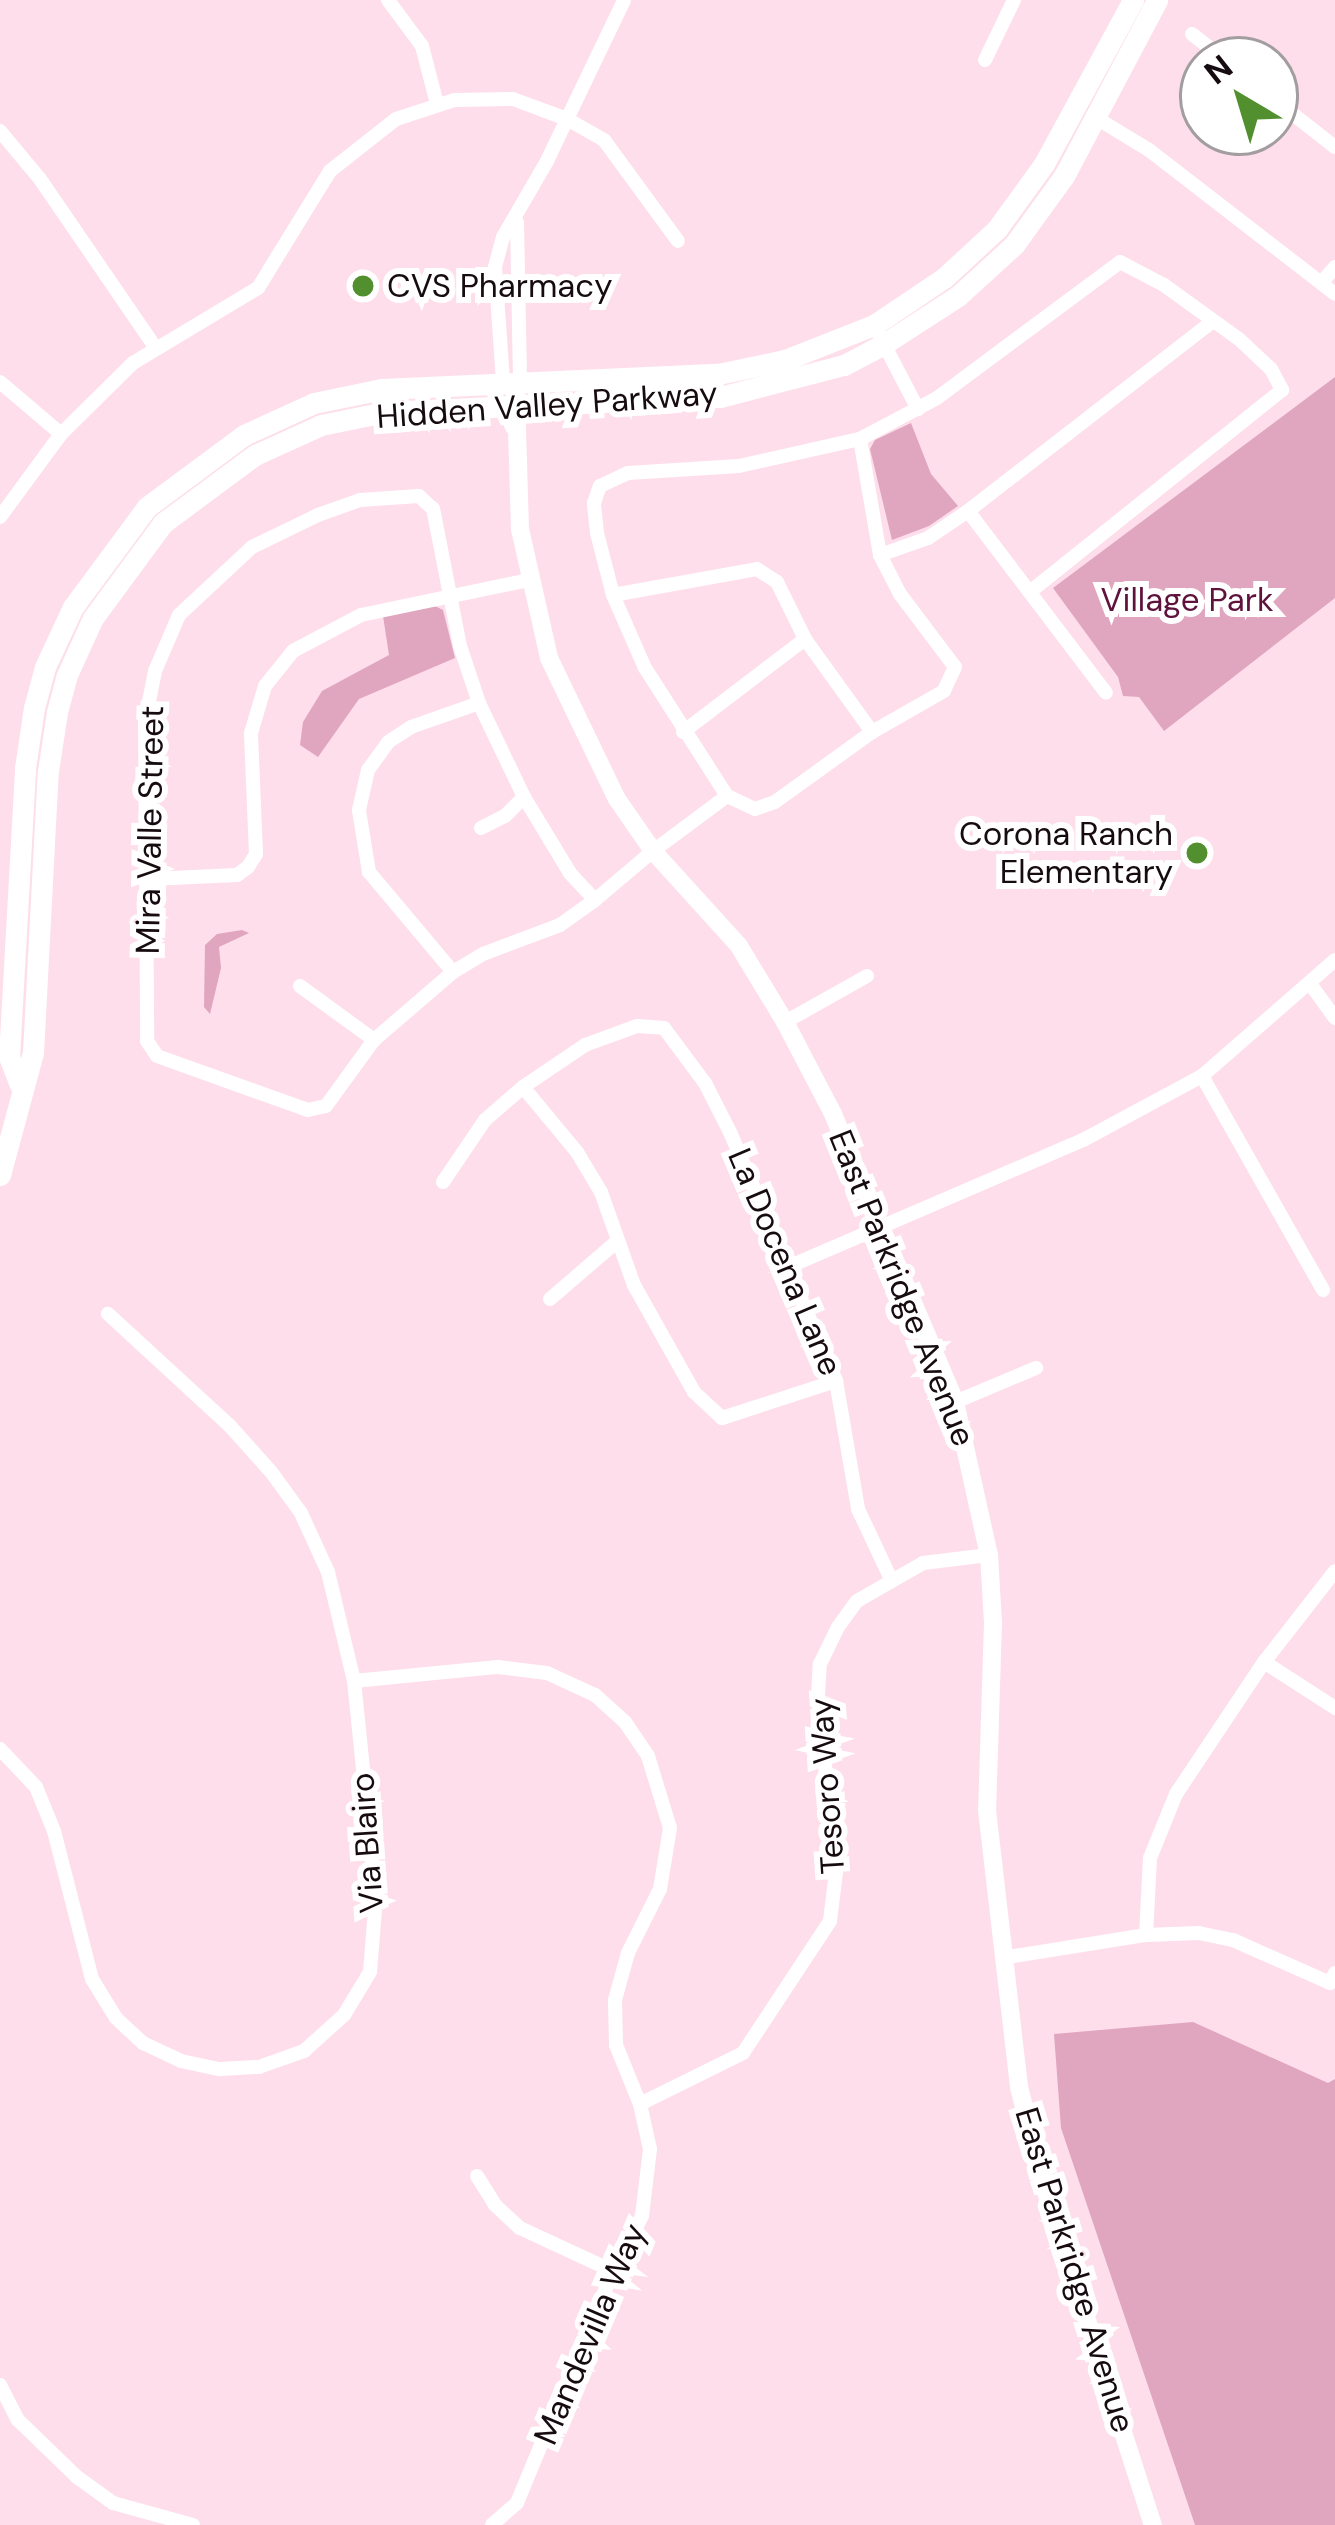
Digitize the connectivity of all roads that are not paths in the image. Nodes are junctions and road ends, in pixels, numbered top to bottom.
1 (388, 0) edge
2 (624, 0) edge
3 (1015, 0) edge
4 (1133, 0) edge
5 (1157, 0) edge
6 (1192, 34) dead end
7 (1195, 36) edge
8 (985, 60) dead end
9 (437, 104) junction
10 (1076, 107) junction
11 (1097, 118) junction
12 (567, 119) junction
13 (1299, 119) edge
14 (0, 131) edge
15 (1335, 147) edge
16 (678, 241) dead end
17 (1335, 267) edge
18 (1322, 282) junction
19 (1335, 294) edge
20 (1210, 323) junction
21 (879, 334) junction
22 (155, 347) junction
23 (0, 382) edge
24 (512, 388) junction
25 (917, 409) junction
26 (61, 434) junction
27 (860, 439) junction
28 (968, 511) junction
29 (0, 517) edge
30 (880, 556) junction
31 (528, 580) junction
32 (1032, 590) junction
33 (451, 595) junction
34 (613, 595) junction
35 (805, 639) junction
36 (1106, 693) dead end
37 (479, 703) junction
38 (683, 732) junction
39 (872, 732) junction
40 (727, 796) junction
41 (524, 797) junction
42 (481, 828) dead end
43 (653, 850) junction
44 (150, 880) junction
45 (595, 901) junction
46 (1335, 960) edge
47 (453, 972) junction
48 (867, 976) dead end
49 (1311, 985) junction
50 (301, 986) dead end
51 (1335, 1018) edge
52 (785, 1022) junction
53 (374, 1040) junction
54 (1202, 1076) junction
55 (524, 1087) junction
56 (0, 1175) edge
57 (443, 1182) dead end
58 (880, 1226) junction
59 (615, 1243) junction
60 (788, 1268) junction
61 (1323, 1290) dead end
62 (550, 1299) dead end
63 (108, 1314) dead end
64 (1036, 1368) dead end
65 (836, 1381) junction
66 (955, 1402) junction
67 (989, 1556) junction
68 (1335, 1571) edge
69 (892, 1579) junction
70 (1264, 1662) junction
71 (354, 1681) junction
72 (1335, 1708) edge
73 (0, 1749) edge
74 (1146, 1935) junction
75 (1002, 1958) junction
76 (1332, 1978) edge
77 (640, 2104) junction
78 (477, 2176) dead end
79 (613, 2271) junction
80 (0, 2385) edge
81 (193, 2525) edge
82 (492, 2525) edge
83 (1153, 2525) edge

1 - 9 street
2 - 12 street
3 - 8 street
4 - 10 main road, Hidden Valley Parkway
5 - 11 main road, Hidden Valley Parkway
6 - 7 street
9 - 12 street
9 - 22 street
10 - 11 street
10 - 21 main road, Hidden Valley Parkway
11 - 18 street
11 - 21 main road, Hidden Valley Parkway
12 - 16 street
12 - 24 street
13 - 15 street
14 - 22 street
17 - 18 street
18 - 19 street
20 - 25 street
20 - 28 street
20 - 32 street
21 - 24 main road, Hidden Valley Parkway
21 - 25 street
22 - 26 street
23 - 26 street
24 - 31 main road, East Parkridge Avenue
24 - 56 main road, Hidden Valley Parkway
25 - 27 street
26 - 29 street
27 - 30 street
27 - 34 street
28 - 30 street
28 - 32 street
30 - 39 street
31 - 33 street
31 - 43 main road, East Parkridge Avenue
32 - 36 street
33 - 37 street
33 - 44 street
33 - 44 street, Mira Valle Street
34 - 35 street
34 - 38 street
35 - 38 street
35 - 39 street
37 - 41 street
37 - 47 street
38 - 40 street
39 - 40 street
40 - 43 street
41 - 42 street
41 - 45 street
43 - 45 street
43 - 52 main road, East Parkridge Avenue
44 - 53 street, Mira Valle Street
45 - 47 street
46 - 49 street
47 - 53 street
48 - 52 street
49 - 51 street
49 - 54 street
50 - 53 street
52 - 58 main road, East Parkridge Avenue
54 - 58 street
54 - 61 street
55 - 57 street
55 - 59 street
55 - 60 street, La Docena Lane
58 - 60 street
58 - 66 main road, East Parkridge Avenue
59 - 62 street
59 - 65 street
60 - 65 street, La Docena Lane
63 - 71 street, Via Blairo
64 - 66 street
65 - 69 street, La Docena Lane
66 - 67 main road, East Parkridge Avenue
67 - 69 street, Tesoro Way
67 - 75 main road, East Parkridge Avenue
68 - 70 street
69 - 77 street, Tesoro Way
70 - 72 street
70 - 74 street
71 - 73 street, Via Blairo
71 - 77 street, Mandevilla Way
74 - 75 street
74 - 76 street
75 - 83 main road, East Parkridge Avenue
77 - 79 street, Mandevilla Way
78 - 79 street
79 - 82 street, Mandevilla Way
80 - 81 street

